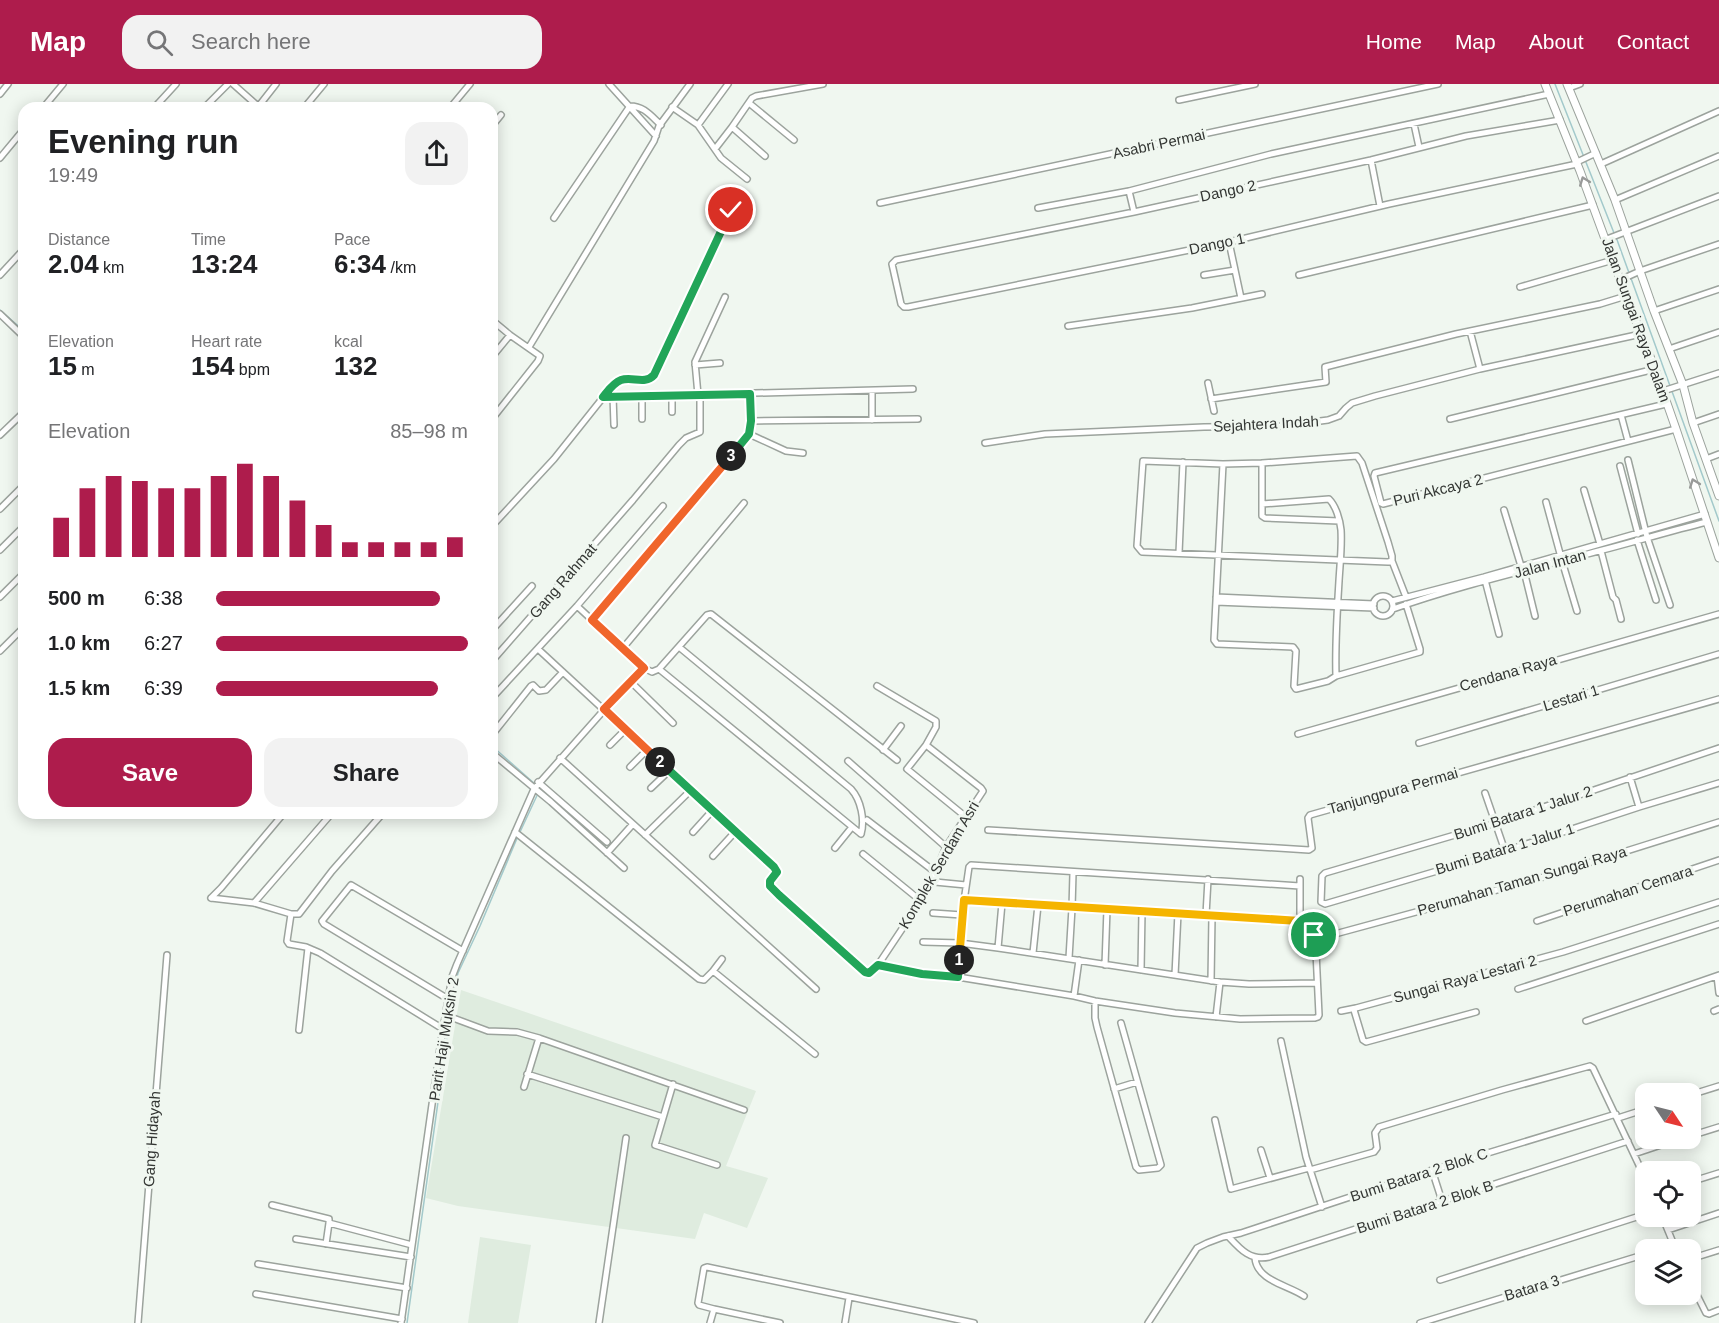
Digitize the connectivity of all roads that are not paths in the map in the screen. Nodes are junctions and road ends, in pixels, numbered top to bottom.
1 (8, 84) edge
2 (63, 84) edge
3 (176, 84) edge
4 (228, 84) edge
5 (233, 84) edge
6 (276, 84) edge
7 (324, 84) edge
8 (470, 84) edge
9 (609, 84) edge
10 (690, 84) edge
11 (728, 84) edge
12 (823, 84) edge
13 (1255, 84) edge
14 (1438, 84) edge
15 (1545, 84) edge
16 (1580, 84) edge
17 (1568, 86) edge
18 (0, 94) edge
19 (1549, 94) junction
20 (1179, 100) dead end
21 (48, 102) edge
22 (160, 102) edge
23 (210, 102) edge
24 (253, 102) edge
25 (263, 102) edge
26 (309, 102) edge
27 (455, 102) edge
28 (749, 103) junction
29 (634, 106) junction
30 (672, 108) junction
31 (1719, 111) edge
32 (501, 115) dead end
33 (498, 119) edge
34 (1560, 120) junction
35 (661, 124) junction
36 (1414, 124) junction
37 (698, 125) junction
38 (732, 127) junction
39 (656, 135) junction
40 (18, 136) edge
41 (794, 140) dead end
42 (1419, 147) junction
43 (715, 149) junction
44 (1593, 154) junction
45 (765, 156) dead end
46 (1719, 156) edge
47 (0, 158) edge
48 (1371, 160) junction
49 (1578, 162) junction
50 (1601, 164) junction
51 (747, 179) dead end
52 (1129, 191) junction
53 (1719, 196) edge
54 (1615, 200) junction
55 (880, 203) dead end
56 (1593, 205) junction
57 (1380, 206) junction
58 (1038, 208) dead end
59 (731, 210) dead end
60 (1134, 212) junction
61 (554, 218) dead end
62 (1626, 232) junction
63 (1609, 238) junction
64 (1229, 242) junction
65 (1716, 244) edge
66 (18, 256) edge
67 (896, 260) joint
68 (1614, 260) junction
69 (1235, 270) junction
70 (1636, 273) junction
71 (0, 275) edge
72 (1204, 275) dead end
73 (1299, 275) dead end
74 (1622, 279) junction
75 (1520, 287) dead end
76 (1719, 289) edge
77 (1262, 294) dead end
78 (1626, 296) junction
79 (725, 297) dead end
80 (1241, 298) junction
81 (1654, 311) junction
82 (0, 314) edge
83 (6, 319) junction
84 (0, 325) edge
85 (498, 325) edge
86 (1068, 326) dead end
87 (18, 331) edge
88 (1470, 331) junction
89 (1719, 332) edge
90 (1641, 334) junction
91 (510, 335) junction
92 (529, 347) junction
93 (498, 350) edge
94 (1669, 350) junction
95 (720, 363) dead end
96 (695, 365) junction
97 (1480, 369) junction
98 (1655, 369) junction
99 (1719, 373) edge
100 (1208, 382) dead end
101 (1680, 386) junction
102 (913, 389) dead end
103 (1665, 390) junction
104 (872, 391) junction
105 (750, 394) junction
106 (699, 395) junction
107 (613, 396) junction
108 (642, 396) junction
109 (672, 396) junction
110 (603, 397) junction
111 (1211, 399) junction
112 (1666, 404) junction
113 (498, 411) edge
114 (1214, 411) dead end
115 (672, 412) dead end
116 (1719, 414) edge
117 (1621, 415) junction
118 (18, 418) edge
119 (642, 419) dead end
120 (918, 419) dead end
121 (1450, 419) dead end
122 (872, 420) junction
123 (751, 421) junction
124 (1693, 423) junction
125 (614, 425) dead end
126 (1676, 429) junction
127 (749, 434) junction
128 (0, 435) edge
129 (1628, 441) junction
130 (985, 443) dead end
131 (803, 453) dead end
132 (1719, 454) edge
133 (1706, 459) junction
134 (1628, 460) dead end
135 (1183, 462) junction
136 (1262, 463) junction
137 (1222, 464) junction
138 (1620, 466) dead end
139 (1584, 490) dead end
140 (18, 491) edge
141 (1719, 496) edge
142 (1546, 502) dead end
143 (744, 503) dead end
144 (1262, 504) junction
145 (663, 506) dead end
146 (0, 509) edge
147 (1504, 510) dead end
148 (1706, 518) junction
149 (498, 520) edge
150 (1339, 521) junction
151 (18, 532) edge
152 (1647, 534) junction
153 (1716, 536) edge
154 (1638, 538) junction
155 (1600, 547) junction
156 (0, 550) edge
157 (1179, 553) junction
158 (1218, 554) junction
159 (1561, 558) junction
160 (1719, 558) edge
161 (1340, 560) junction
162 (1392, 561) junction
163 (1522, 569) junction
164 (18, 579) edge
165 (1485, 579) junction
166 (532, 586) dead end
167 (0, 597) edge
168 (1216, 600) junction
169 (1656, 600) dead end
170 (1392, 601) junction
171 (1406, 601) junction
172 (1337, 605) junction
173 (1670, 605) dead end
174 (577, 606) junction
175 (1374, 606) junction
176 (1393, 609) junction
177 (1577, 611) dead end
178 (1719, 614) edge
179 (1535, 616) dead end
180 (1621, 619) dead end
181 (592, 620) junction
182 (498, 623) edge
183 (18, 633) edge
184 (1499, 634) dead end
185 (679, 646) junction
186 (623, 648) junction
187 (538, 649) junction
188 (0, 651) edge
189 (498, 654) edge
190 (1719, 654) edge
191 (644, 668) junction
192 (659, 669) junction
193 (563, 672) junction
194 (1336, 676) junction
195 (630, 681) junction
196 (877, 686) dead end
197 (498, 692) edge
198 (1719, 699) edge
199 (604, 709) junction
200 (673, 723) dead end
201 (901, 726) dead end
202 (498, 727) edge
203 (625, 730) junction
204 (1298, 734) dead end
205 (1421, 743) dead end
206 (610, 745) dead end
207 (926, 745) junction
208 (1719, 748) edge
209 (647, 750) junction
210 (883, 750) junction
211 (498, 758) edge
212 (560, 758) junction
213 (897, 760) dead end
214 (848, 761) dead end
215 (630, 767) dead end
216 (669, 771) junction
217 (1630, 777) junction
218 (538, 782) junction
219 (1719, 783) edge
220 (651, 788) dead end
221 (534, 789) junction
222 (690, 791) junction
223 (1485, 793) dead end
224 (1639, 807) junction
225 (712, 811) junction
226 (966, 817) junction
227 (279, 819) edge
228 (327, 819) edge
229 (378, 819) edge
230 (867, 820) dead end
231 (1719, 822) edge
232 (1496, 823) junction
233 (633, 824) junction
234 (852, 826) junction
235 (988, 830) dead end
236 (735, 831) junction
237 (515, 832) junction
238 (693, 832) dead end
239 (645, 835) junction
240 (607, 842) dead end
241 (946, 847) junction
242 (836, 848) dead end
243 (1505, 851) junction
244 (607, 853) junction
245 (863, 854) dead end
246 (713, 856) dead end
247 (1719, 860) edge
248 (624, 868) dead end
249 (1191, 869) dead end
250 (935, 872) junction
251 (1073, 873) junction
252 (1325, 873) joint
253 (1190, 878) junction
254 (1208, 879) junction
255 (1300, 879) dead end
256 (935, 882) dead end
257 (966, 885) junction
258 (1300, 886) junction
259 (964, 900) junction
260 (921, 901) junction
261 (1719, 902) edge
262 (254, 903) junction
263 (1002, 903) junction
264 (1038, 905) junction
265 (1072, 908) junction
266 (1107, 909) junction
267 (1142, 911) junction
268 (933, 913) dead end
269 (1178, 913) junction
270 (291, 914) junction
271 (962, 915) junction
272 (1209, 915) junction
273 (1300, 921) junction
274 (1537, 921) dead end
275 (1719, 924) edge
276 (1310, 936) junction
277 (1319, 940) junction
278 (923, 942) dead end
279 (960, 943) junction
280 (1310, 944) junction
281 (308, 948) junction
282 (998, 948) junction
283 (463, 951) junction
284 (1316, 952) junction
285 (1033, 953) junction
286 (167, 955) dead end
287 (1069, 958) junction
288 (722, 959) dead end
289 (1079, 960) junction
290 (878, 965) junction
291 (1105, 965) junction
292 (1141, 970) junction
293 (712, 971) junction
294 (1175, 975) junction
295 (1718, 976) edge
296 (958, 977) junction
297 (1211, 981) junction
298 (1220, 982) junction
299 (1317, 983) junction
300 (816, 989) dead end
301 (1518, 989) dead end
302 (1719, 993) edge
303 (1074, 996) junction
304 (448, 999) junction
305 (1095, 1001) junction
306 (1356, 1008) junction
307 (1341, 1011) dead end
308 (1476, 1012) dead end
309 (446, 1015) junction
310 (1216, 1017) junction
311 (1587, 1021) dead end
312 (1121, 1023) dead end
313 (443, 1029) junction
314 (299, 1030) dead end
315 (539, 1038) junction
316 (1281, 1041) dead end
317 (815, 1054) dead end
318 (527, 1074) junction
319 (1137, 1082) junction
320 (673, 1084) junction
321 (1719, 1086) edge
322 (524, 1088) dead end
323 (1114, 1089) junction
324 (1701, 1092) edge
325 (744, 1110) dead end
326 (1635, 1112) edge
327 (1617, 1116) junction
328 (663, 1117) junction
329 (1215, 1120) dead end
330 (1719, 1127) edge
331 (1701, 1133) edge
332 (626, 1138) dead end
333 (1628, 1141) junction
334 (1649, 1149) edge
335 (1261, 1150) dead end
336 (1634, 1154) junction
337 (1637, 1161) edge
338 (717, 1165) dead end
339 (1309, 1169) junction
340 (1432, 1170) junction
341 (1719, 1173) edge
342 (1270, 1178) junction
343 (1701, 1179) edge
344 (1442, 1201) junction
345 (272, 1205) dead end
346 (1322, 1207) junction
347 (1719, 1213) edge
348 (1635, 1218) edge
349 (329, 1223) junction
350 (1667, 1227) edge
351 (1668, 1230) junction
352 (1226, 1237) junction
353 (296, 1239) dead end
354 (1672, 1239) edge
355 (326, 1244) junction
356 (412, 1245) junction
357 (1719, 1250) edge
358 (1701, 1256) edge
359 (411, 1257) junction
360 (1635, 1257) edge
361 (1255, 1258) junction
362 (258, 1264) dead end
363 (1440, 1280) dead end
364 (406, 1288) junction
365 (255, 1294) dead end
366 (1304, 1296) dead end
367 (849, 1298) junction
368 (1701, 1303) edge
369 (714, 1310) junction
370 (1719, 1310) edge
371 (752, 1320) edge
372 (401, 1321) edge
373 (138, 1323) edge
374 (599, 1323) edge
375 (710, 1323) edge
376 (780, 1323) edge
377 (845, 1323) edge
378 (974, 1323) edge
379 (1148, 1323) edge
380 (1420, 1323) edge

1 - 18 street
2 - 21 street
3 - 22 street
4 - 23 street
5 - 24 street
6 - 25 street
7 - 26 street
8 - 27 street
9 - 29 street
10 - 30 street
11 - 37 street
12 - 28 street
13 - 20 street
14 - 55 street, Asabri Permai
15 - 19 street, Jalan Sungai Raya Dalam
16 - 17 street
17 - 44 street
19 - 34 street, Jalan Sungai Raya Dalam
19 - 36 street
28 - 38 street
28 - 41 street
29 - 35 street
29 - 39 street
29 - 61 street
30 - 35 street
30 - 37 street
31 - 50 street
32 - 33 street
34 - 42 street, Dango 2
34 - 49 street, Jalan Sungai Raya Dalam
35 - 39 street
36 - 42 street
36 - 52 street
37 - 43 street
38 - 43 street
38 - 45 street
39 - 92 street
40 - 47 street
42 - 48 street, Dango 2
43 - 51 street
44 - 49 street, Dango 1
44 - 50 street
46 - 54 street
48 - 57 street
48 - 60 street, Dango 2
56 -> 49 street, Jalan Sungai Raya Dalam
49 - 57 street, Dango 1
50 - 54 street
52 - 58 street
52 - 60 street
53 - 62 street
54 - 62 street
56 - 63 street, Jalan Sungai Raya Dalam
56 - 73 street
57 - 64 street, Dango 1
59 - 110 street
60 - 67 street, Dango 2
62 - 63 street
62 - 70 street
63 - 68 street, Jalan Sungai Raya Dalam
64 - 67 street, Dango 1
64 - 69 street
65 - 70 street
66 - 71 street
68 - 74 street, Jalan Sungai Raya Dalam
68 - 75 street
69 - 72 street
69 - 80 street
70 - 74 street
70 - 81 street
74 - 78 street, Jalan Sungai Raya Dalam
76 - 81 street
77 - 80 street
78 - 88 street
78 - 90 street, Jalan Sungai Raya Dalam
79 - 96 street
80 - 86 street
81 - 94 street
82 - 83 street
83 - 84 street
83 - 87 street
85 - 91 street
88 - 97 street
88 - 111 street
89 - 94 street
90 - 97 street, Sejahtera Indah
90 - 98 street, Jalan Sungai Raya Dalam
91 - 92 street
91 - 93 street
92 - 113 street
94 - 101 street
95 - 96 street
96 - 106 street
97 - 130 street, Sejahtera Indah
98 - 103 street, Jalan Sungai Raya Dalam
98 - 121 street
99 - 101 street
100 - 111 street
101 - 103 street
101 - 124 street
102 - 104 street
103 - 112 street, Jalan Sungai Raya Dalam
104 - 105 street
104 - 122 street
105 - 106 street
105 - 123 street
106 - 109 street
106 - 189 street, Gang Rahmat
107 - 108 street
107 - 110 street
107 - 125 street
108 - 109 street
108 - 119 street
109 - 115 street
110 - 149 street
111 - 114 street
112 - 117 street, Puri Akcaya 2
112 - 126 street, Jalan Sungai Raya Dalam
116 - 124 street
117 - 129 street
117 - 129 street, Puri Akcaya 2
118 - 128 street
120 - 122 street
122 - 123 street
123 - 127 street
124 - 133 street
126 - 129 street, Puri Akcaya 2
148 -> 126 street, Jalan Sungai Raya Dalam
127 - 131 street
127 - 181 street
132 - 133 street
133 - 141 street
134 - 152 street
135 - 137 street
135 - 157 street
135 - 157 street
136 - 137 street
136 - 144 street
136 - 162 street
137 - 158 street
138 - 154 street
139 - 155 street
140 - 146 street
142 - 159 street
143 - 186 street
144 - 150 street
144 - 150 street
145 - 174 street
147 - 163 street
148 - 152 street
148 - 153 street, Jalan Sungai Raya Dalam
150 - 161 street
151 - 156 street
152 - 154 street
152 - 173 street
153 - 160 street, Jalan Sungai Raya Dalam
154 - 155 street
154 - 169 street
155 - 159 street
155 - 180 street
157 - 158 street
158 - 161 street
158 - 168 street
159 - 163 street
159 - 177 street
161 - 162 street
161 - 172 street
162 - 171 street
163 - 165 street
163 - 179 street
164 - 167 street
165 - 171 street
165 - 184 street
166 - 182 street
168 - 172 street
168 - 194 street
170 - 171 street
170 - 175 street
170 - 176 street
171 - 176 street
171 - 194 street
172 - 175 street
172 - 194 street
174 - 181 street
174 - 187 street
175 - 176 street
178 - 204 street, Cendana Raya
181 - 186 street
183 - 188 street
185 - 192 street
185 - 210 street
185 - 234 street
186 - 191 street
187 - 193 street
187 - 197 street
190 - 205 street, Lestari 1
191 - 192 street
191 - 195 street, Parit Haji Muksin 2
192 - 234 street
193 - 199 street
193 - 202 street
195 - 199 street, Parit Haji Muksin 2
195 - 200 street
196 - 207 street
198 - 235 street, Tanjungpura Permai
199 - 203 street
199 - 212 street, Parit Haji Muksin 2
201 - 210 street
203 - 206 street
203 - 209 street
207 - 226 street, Komplek Serdam Asri
207 - 226 street
208 - 217 street, Bumi Batara 1 Jalur 2
209 - 215 street
209 - 216 street
210 - 213 street
211 - 221 street
212 - 218 street, Parit Haji Muksin 2
212 - 233 street
214 - 241 street
216 - 220 street
216 - 222 street
217 - 224 street
217 - 232 street, Bumi Batara 1 Jalur 2
218 - 221 street, Parit Haji Muksin 2
218 - 240 street
219 - 224 street, Bumi Batara 1 Jalur 1
221 - 237 street, Parit Haji Muksin 2
221 - 244 street
222 - 225 street
222 - 239 street
223 - 232 street
224 - 243 street, Bumi Batara 1 Jalur 1
225 - 236 street
225 - 238 street
226 - 241 street, Komplek Serdam Asri
227 - 262 street
228 - 262 street
229 - 270 street
230 - 250 street
231 - 277 street, Perumahan Taman Sungai Raya
232 - 243 street
232 - 252 street, Bumi Batara 1 Jalur 2
233 - 239 street
233 - 244 street
234 - 242 street
236 - 246 street
236 - 290 street
237 - 283 street, Parit Haji Muksin 2
237 - 293 street
239 - 300 street
241 - 250 street, Komplek Serdam Asri
243 - 252 street, Bumi Batara 1 Jalur 1
244 - 248 street
245 - 260 street
247 - 274 street, Perumahan Cemara
249 - 253 street
250 - 260 street, Komplek Serdam Asri
251 - 253 street
251 - 257 street
251 - 265 street
253 - 254 street
254 - 258 street
254 - 272 street
255 - 258 street
256 - 257 street
257 - 259 street
258 - 273 street
259 - 263 street
259 - 271 street
260 - 290 street, Komplek Serdam Asri
261 - 306 street, Sungai Raya Lestari 2
262 - 270 street
263 - 264 street
263 - 282 street
264 - 265 street
264 - 285 street
265 - 266 street
265 - 287 street
266 - 267 street
266 - 291 street
267 - 269 street
267 - 292 street
268 - 271 street
269 - 272 street
269 - 294 street
270 - 281 street
271 - 279 street
272 - 273 street
272 - 297 street
273 - 276 street
275 - 301 street
276 - 277 street
276 - 280 street
277 - 280 street
277 - 284 street
278 - 279 street
279 - 282 street
279 - 296 street
280 - 284 street
281 - 313 street
281 - 314 street
282 - 285 street
283 - 304 street, Parit Haji Muksin 2
283 - 304 street
284 - 299 street
285 - 287 street
286 - 373 street, Gang Hidayah
287 - 289 street
288 - 293 street
289 - 291 street
289 - 303 street
290 - 296 street
291 - 292 street
292 - 294 street
293 - 317 street
294 - 297 street
295 - 302 street
295 - 311 street
296 - 303 street
297 - 298 street
298 - 299 street
298 - 310 street
299 - 310 street
303 - 305 street
304 - 309 street, Parit Haji Muksin 2
305 - 310 street
305 - 323 street
306 - 307 street, Sungai Raya Lestari 2
306 - 308 street
309 - 313 street, Parit Haji Muksin 2
309 - 315 street
312 - 319 street
313 - 356 street, Parit Haji Muksin 2
315 - 318 street
315 - 320 street
316 - 339 street
318 - 322 street
318 - 328 street
319 - 323 street
319 - 323 street
320 - 325 street
320 - 328 street
321 - 324 street
326 - 327 street, Bumi Batara 2 Blok C
327 - 333 street
327 - 339 street
327 - 340 street, Bumi Batara 2 Blok C
328 - 338 street
329 - 342 street
330 - 331 street
332 - 374 street
333 - 336 street
333 - 344 street, Bumi Batara 2 Blok B
334 - 336 street
335 - 342 street
336 - 337 street
339 - 342 street
339 - 346 street
340 - 344 street
340 - 346 street, Bumi Batara 2 Blok C
341 - 343 street
344 - 361 street, Bumi Batara 2 Blok B
345 - 349 street
346 - 352 street, Bumi Batara 2 Blok C
347 - 351 street
348 - 363 street
349 - 355 street
349 - 356 street
350 - 351 street
351 - 354 street
352 - 361 street
352 - 379 street, Bumi Batara 2 Blok C
353 - 355 street
355 - 359 street
356 - 359 street, Parit Haji Muksin 2
357 - 358 street
359 - 364 street, Parit Haji Muksin 2
360 - 380 street, Batara 3
361 - 366 street
362 - 364 street
364 - 372 street, Parit Haji Muksin 2
365 - 372 street
367 - 369 street
367 - 377 street
367 - 378 street
368 - 370 street
369 - 371 street
369 - 375 street
371 - 376 street

